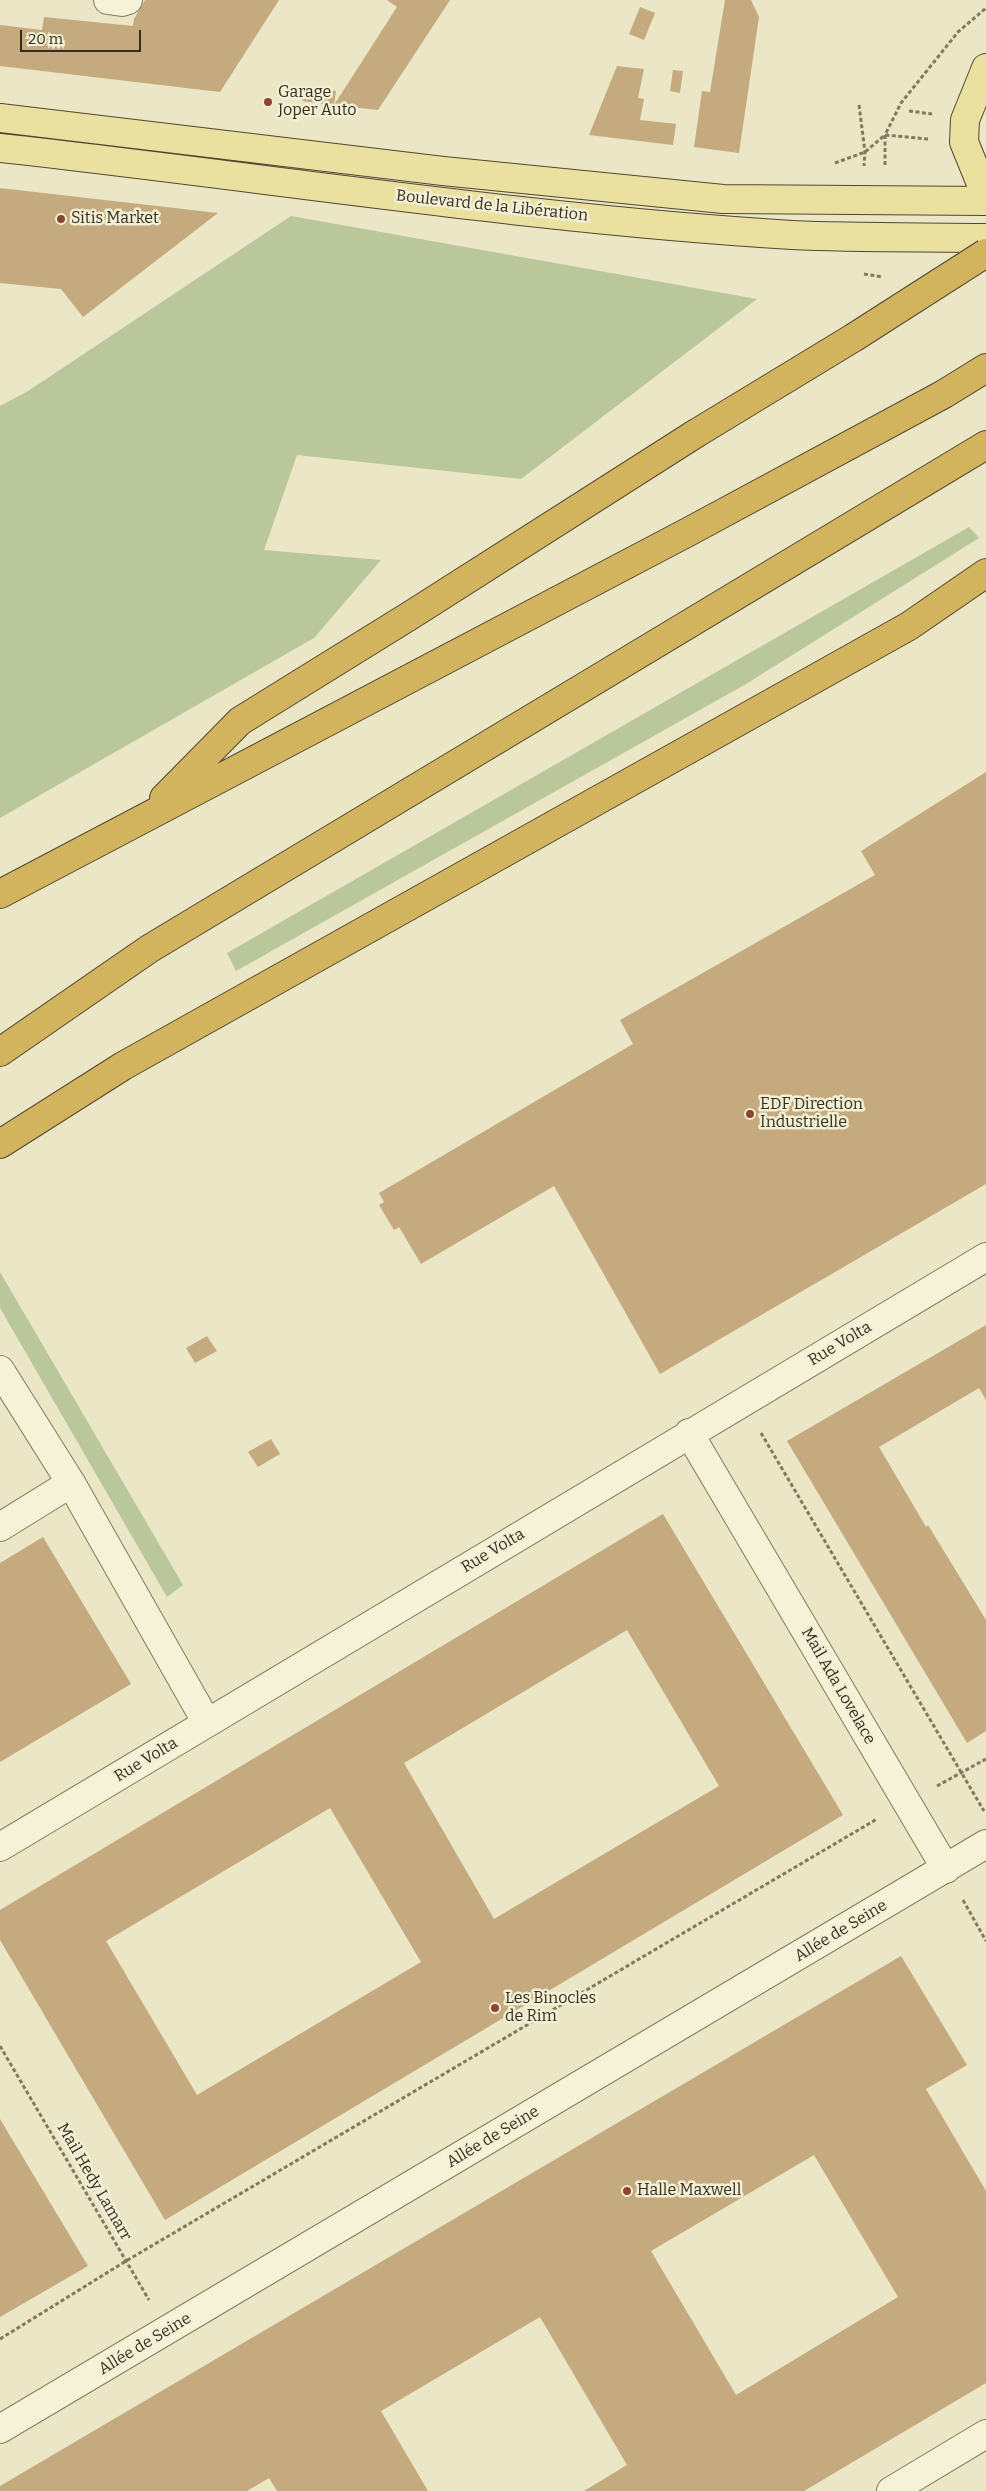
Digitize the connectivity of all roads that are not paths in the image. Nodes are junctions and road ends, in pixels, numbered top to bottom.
1 (108, 0) edge
2 (128, 0) edge
3 (986, 68) edge
4 (0, 118) edge
5 (169, 138) junction
6 (0, 148) edge
7 (166, 167) junction
8 (986, 196) edge
9 (986, 200) edge
10 (986, 238) edge
11 (986, 252) edge
12 (986, 368) edge
13 (986, 445) edge
14 (986, 573) edge
15 (146, 817) junction
16 (0, 894) edge
17 (0, 1052) edge
18 (0, 1144) edge
19 (986, 1257) edge
20 (0, 1370) edge
21 (690, 1432) junction
22 (71, 1483) junction
23 (0, 1527) edge
24 (207, 1723) junction
25 (986, 1844) edge
26 (0, 1847) edge
27 (946, 1869) junction
28 (0, 2429) edge
29 (986, 2434) edge
30 (891, 2491) edge

1 - 2 street
3 - 8 main road
4 - 5 main road, Boulevard de la Libération
5 - 7 main road
5 - 9 main road, Boulevard de la Libération
6 - 7 main road, Boulevard de la Libération
7 - 10 main road, Boulevard de la Libération
11 - 15 highway, bridge
12 - 15 highway
13 - 17 highway
14 - 18 highway
15 - 16 highway
19 - 21 street, Rue Volta
20 - 22 street
21 - 24 street, Rue Volta
21 - 27 street, Mail Ada Lovelace
22 - 23 street
22 - 24 street
24 - 26 street, Rue Volta
25 - 27 street, Allée de Seine
27 - 28 street, Allée de Seine
29 - 30 street

